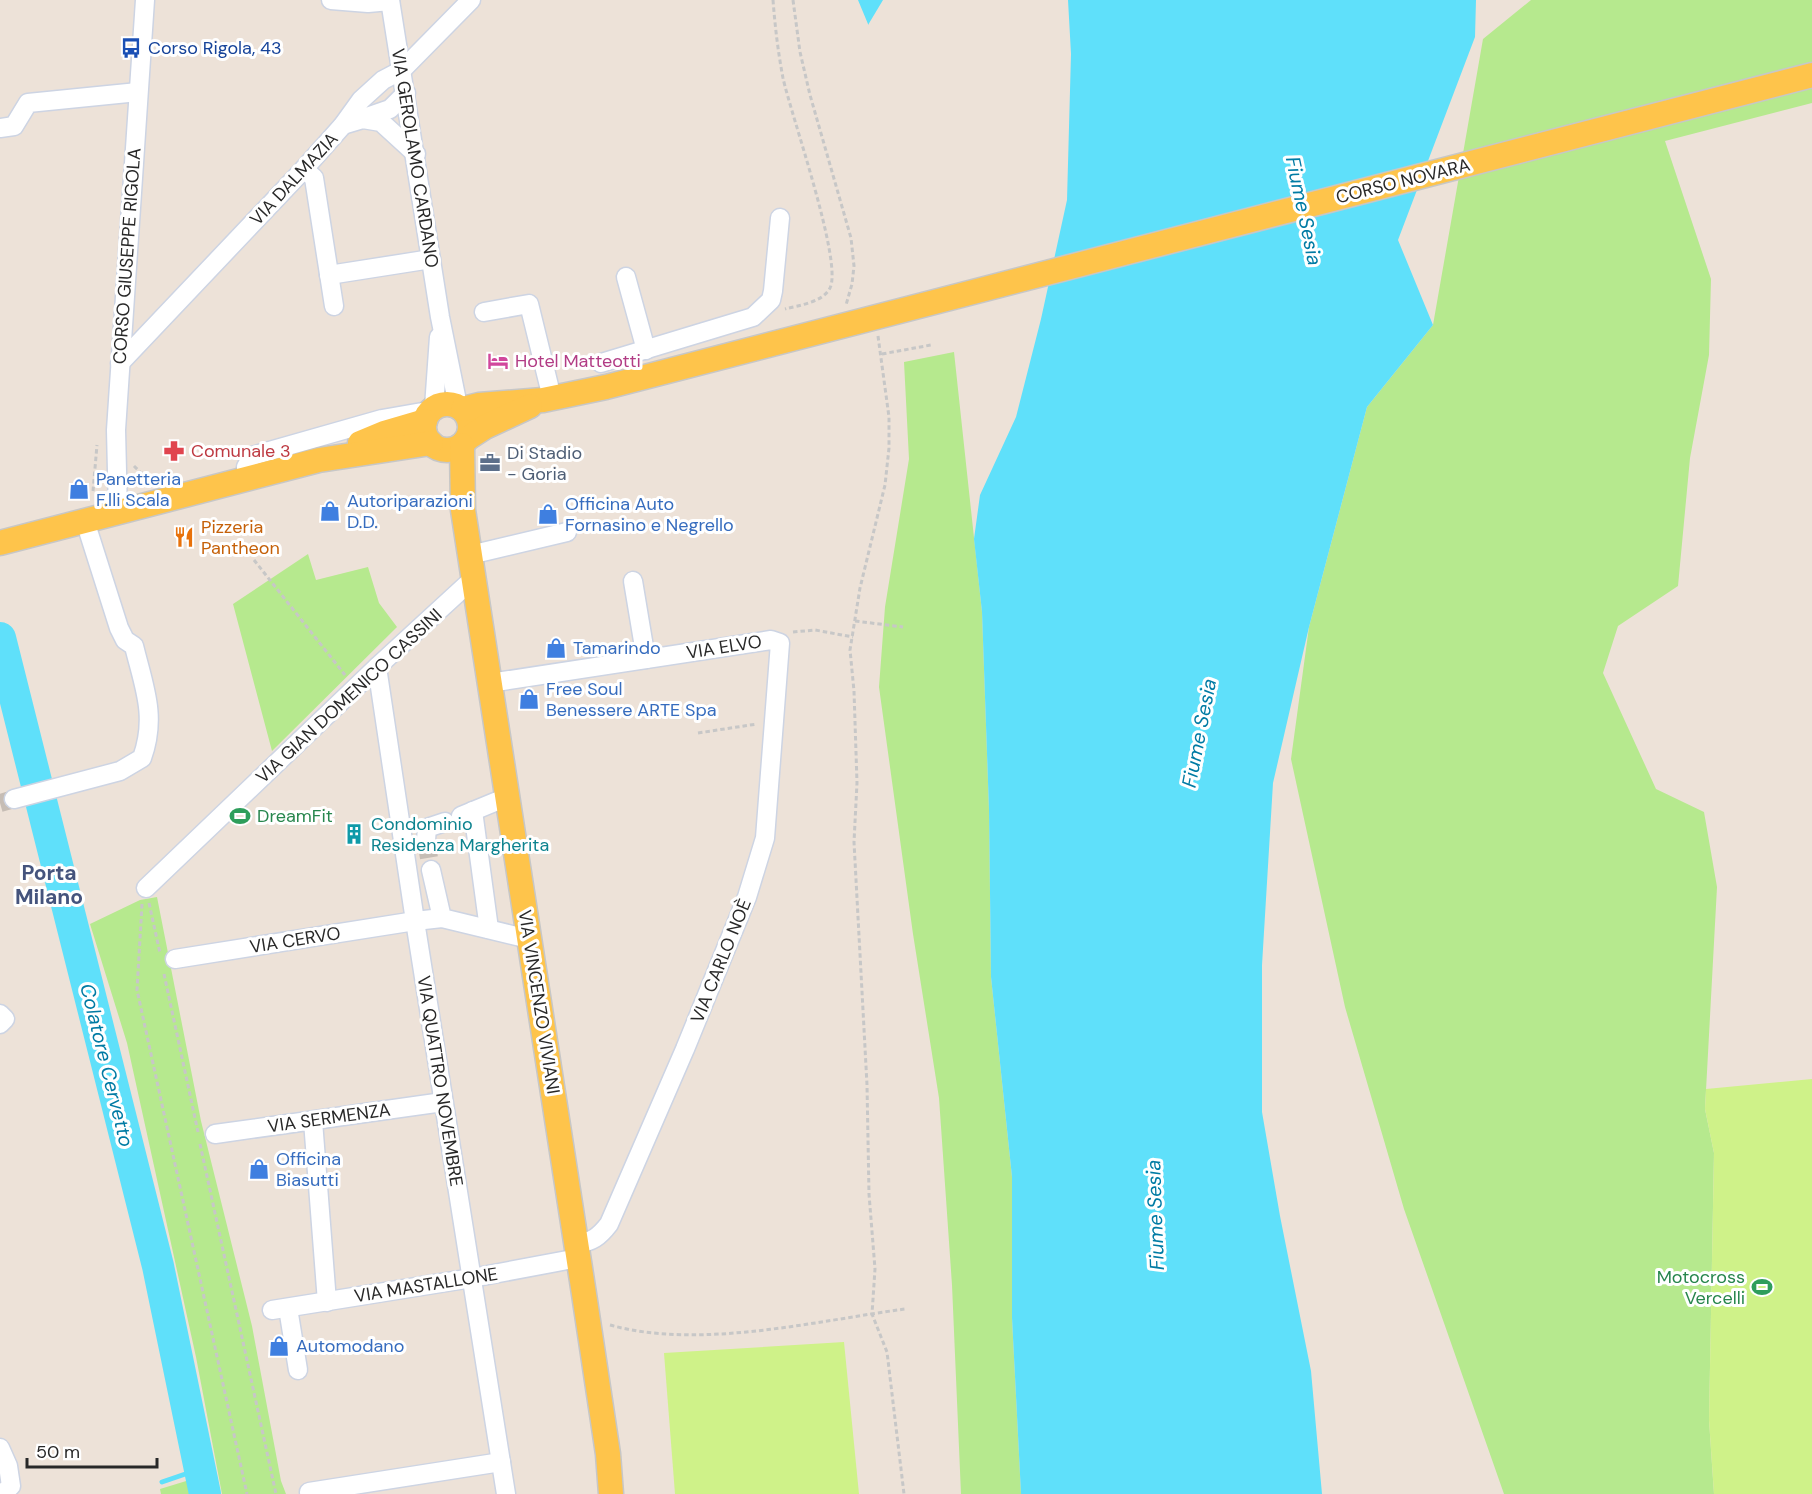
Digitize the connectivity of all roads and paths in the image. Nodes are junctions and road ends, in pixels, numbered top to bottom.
1 (145, 0) edge
2 (331, 0) edge
3 (390, 0) edge
4 (471, 0) edge
5 (773, 0) edge
6 (793, 0) edge
7 (402, 70) junction
8 (1812, 75) edge
9 (138, 92) junction
10 (406, 93) junction
11 (363, 119) junction
12 (343, 125) junction
13 (0, 128) edge
14 (416, 154) junction
15 (304, 169) junction
16 (780, 218) dead end
17 (431, 259) junction
18 (329, 275) junction
19 (626, 277) dead end
20 (334, 306) dead end
21 (783, 309) dead end
22 (484, 312) dead end
23 (882, 316) junction
24 (832, 329) junction
25 (931, 345) dead end
26 (646, 350) junction
27 (881, 354) junction
28 (120, 363) junction
29 (602, 366) junction
30 (548, 399) junction
31 (446, 426) junction
32 (248, 478) junction
33 (99, 485) dead end
34 (88, 511) junction
35 (118, 513) junction
36 (567, 532) dead end
37 (0, 543) edge
38 (254, 560) dead end
39 (472, 567) junction
40 (633, 581) dead end
41 (855, 621) junction
42 (903, 627) dead end
43 (853, 637) junction
44 (780, 643) junction
45 (645, 659) junction
46 (377, 667) junction
47 (490, 683) junction
48 (356, 688) junction
49 (774, 724) junction
50 (698, 733) dead end
51 (507, 797) junction
52 (17, 798) tunnel mouth
53 (460, 816) junction
54 (426, 840) dead end
55 (432, 870) tunnel mouth
56 (146, 888) junction
57 (442, 918) junction
58 (415, 921) junction
59 (489, 929) junction
60 (529, 939) junction
61 (175, 959) dead end
62 (0, 1014) edge
63 (0, 1024) edge
64 (443, 1102) junction
65 (313, 1121) junction
66 (215, 1134) dead end
67 (578, 1251) junction
68 (472, 1278) junction
69 (327, 1302) junction
70 (905, 1309) dead end
71 (872, 1314) junction
72 (609, 1324) dead end
73 (298, 1370) dead end
74 (0, 1449) edge
75 (501, 1462) junction
76 (6, 1490) edge
77 (309, 1492) dead end
78 (247, 1494) edge
79 (276, 1494) edge
80 (506, 1494) edge
81 (611, 1494) edge
82 (904, 1494) edge

1 - 9 street, CORSO GIUSEPPE RIGOLA
2 - 3 street
3 - 7 street, VIA GEROLAMO CARDANO
4 - 7 street, VIA DALMAZIA
5 - 21 path
6 - 24 path
7 - 10 street, VIA GEROLAMO CARDANO
7 - 12 street, VIA DALMAZIA
8 - 23 main road, CORSO NOVARA
9 - 13 street
9 - 28 street, CORSO GIUSEPPE RIGOLA
10 - 11 street
10 - 14 street, VIA GEROLAMO CARDANO
11 - 12 street
11 - 14 street
12 - 15 street, VIA DALMAZIA
14 - 17 street, VIA GEROLAMO CARDANO
15 - 18 street
15 - 28 street, VIA DALMAZIA
16 - 26 street
17 - 18 street
17 - 31 street, VIA GEROLAMO CARDANO
18 - 20 street
19 - 26 street
22 - 30 street
23 - 24 main road, CORSO NOVARA
23 - 27 path
24 - 29 main road, CORSO NOVARA
25 - 27 path
26 - 29 street
27 - 41 path
28 - 35 street, CORSO GIUSEPPE RIGOLA
29 - 30 main road, CORSO NOVARA
30 - 31 main road, CORSO NOVARA
31 - 32 main road, CORSO NOVARA
31 - 32 street
31 - 39 main road, VIA VINCENZO VIVIANI
32 - 35 main road, CORSO NOVARA
33 - 34 path
34 - 35 main road, CORSO NOVARA
34 - 37 main road, CORSO NOVARA
34 - 52 street
36 - 39 street
38 - 48 path
39 - 46 street, VIA GIAN DOMENICO CASSINI
39 - 47 main road, VIA VINCENZO VIVIANI
40 - 45 street
41 - 42 path
41 - 43 path
43 - 44 path
43 - 71 path
44 - 45 street, VIA ELVO
44 - 49 street, VIA CARLO NOÈ
45 - 47 street, VIA ELVO
46 - 48 street, VIA GIAN DOMENICO CASSINI
46 - 58 street, VIA QUATTRO NOVEMBRE
47 - 51 main road, VIA VINCENZO VIVIANI
48 - 56 street, VIA GIAN DOMENICO CASSINI
49 - 50 path
49 - 67 street, VIA CARLO NOÈ
51 - 53 street
51 - 60 main road, VIA VINCENZO VIVIANI
53 - 54 street
53 - 59 street
55 - 57 street
56 - 78 path
56 - 79 path
57 - 58 street, VIA CERVO
57 - 59 street, VIA CERVO
58 - 61 street, VIA CERVO
58 - 64 street, VIA QUATTRO NOVEMBRE
59 - 60 street, VIA CERVO
60 - 67 main road, VIA VINCENZO VIVIANI
62 - 63 street
64 - 65 street, VIA SERMENZA
64 - 68 street, VIA QUATTRO NOVEMBRE
65 - 66 street, VIA SERMENZA
65 - 69 street
67 - 68 street, VIA MASTALLONE
67 - 81 main road, VIA VINCENZO VIVIANI
68 - 69 street, VIA MASTALLONE
68 - 75 street, VIA QUATTRO NOVEMBRE
69 - 73 street, VIA MASTALLONE
70 - 71 path
71 - 72 path
71 - 82 path
74 - 76 street
75 - 77 street
75 - 80 street, VIA QUATTRO NOVEMBRE

